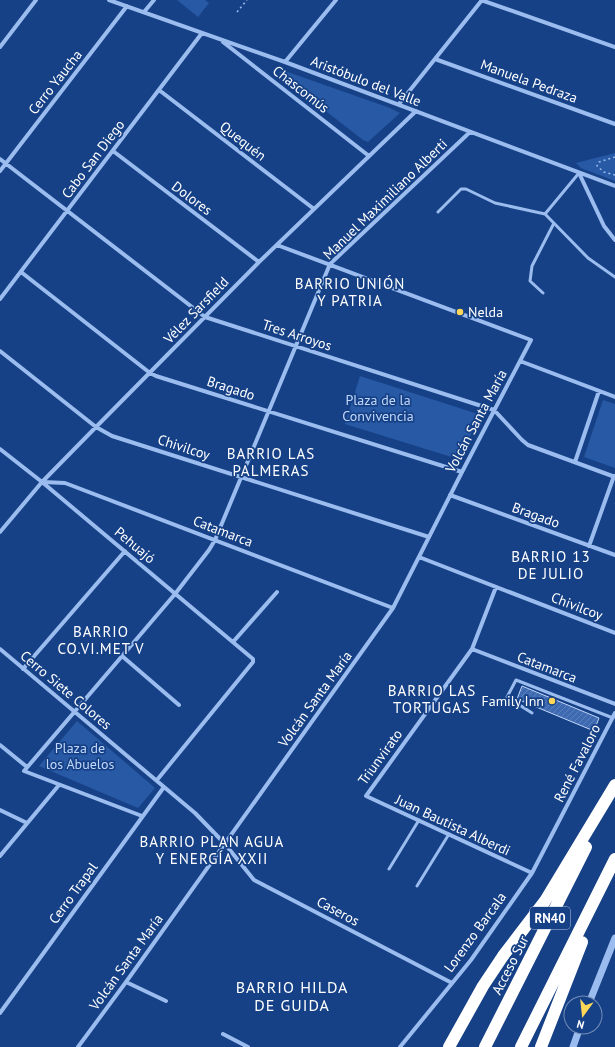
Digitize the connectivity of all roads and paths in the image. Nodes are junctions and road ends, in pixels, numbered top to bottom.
1 (36, 0) edge
2 (109, 0) edge
3 (154, 0) edge
4 (247, 0) edge
5 (336, 0) edge
6 (481, 0) edge
7 (127, 6) junction
8 (144, 12) junction
9 (236, 12) dead end
10 (202, 33) junction
11 (219, 39) junction
12 (0, 47) edge
13 (615, 47) edge
14 (435, 59) junction
15 (285, 62) junction
16 (159, 90) junction
17 (399, 104) junction
18 (416, 111) junction
19 (615, 124) edge
20 (470, 132) junction
21 (113, 151) junction
22 (369, 156) junction
23 (615, 157) edge
24 (0, 159) edge
25 (6, 164) junction
26 (0, 171) edge
27 (580, 173) junction
28 (615, 175) edge
29 (615, 186) edge
30 (314, 209) junction
31 (67, 211) junction
32 (438, 212) dead end
33 (544, 214) junction
34 (554, 223) junction
35 (615, 240) edge
36 (277, 245) junction
37 (259, 262) junction
38 (330, 264) junction
39 (21, 272) junction
40 (615, 277) edge
41 (543, 293) dead end
42 (0, 299) edge
43 (205, 317) junction
44 (296, 346) junction
45 (0, 351) edge
46 (520, 361) junction
47 (150, 373) junction
48 (599, 391) junction
49 (615, 397) edge
50 (494, 410) junction
51 (268, 412) junction
52 (96, 427) junction
53 (0, 449) edge
54 (575, 462) junction
55 (462, 472) junction
56 (241, 477) junction
57 (615, 477) edge
58 (42, 482) junction
59 (450, 495) junction
60 (0, 532) edge
61 (429, 537) junction
62 (215, 540) junction
63 (589, 546) junction
64 (125, 551) junction
65 (615, 555) edge
66 (419, 557) junction
67 (496, 587) junction
68 (277, 592) dead end
69 (175, 594) junction
70 (393, 608) junction
71 (615, 633) edge
72 (233, 642) junction
73 (0, 649) edge
74 (472, 650) junction
75 (122, 656) junction
76 (23, 669) junction
77 (615, 704) edge
78 (179, 705) dead end
79 (74, 712) junction
80 (532, 713) dead end
81 (614, 715) edge
82 (0, 745) edge
83 (26, 769) junction
84 (157, 780) junction
85 (59, 785) junction
86 (615, 785) edge
87 (164, 787) junction
88 (615, 788) edge
89 (366, 796) joint
90 (0, 810) edge
91 (142, 816) junction
92 (418, 820) junction
93 (27, 824) junction
94 (558, 824) joint
95 (448, 834) junction
96 (225, 844) junction
97 (0, 856) edge
98 (615, 859) edge
99 (615, 864) edge
100 (389, 869) dead end
101 (532, 873) junction
102 (417, 886) dead end
103 (615, 938) edge
104 (612, 953) edge
105 (126, 982) junction
106 (452, 984) junction
107 (593, 995) edge
108 (166, 1001) dead end
109 (0, 1013) edge
110 (223, 1034) dead end
111 (577, 1035) edge
112 (78, 1047) edge
113 (248, 1047) edge
114 (400, 1047) edge
115 (449, 1047) edge
116 (486, 1047) edge
117 (521, 1047) edge
118 (541, 1047) edge
119 (573, 1047) edge

1 - 12 street
2 - 7 street, Aristóbulo del Valle
3 - 8 street
4 - 9 path
5 - 15 street
6 - 13 street
6 - 14 street
7 - 8 street, Aristóbulo del Valle
7 - 25 street, Cerro Yaucha
8 - 10 street, Aristóbulo del Valle
10 - 11 street, Aristóbulo del Valle
10 - 16 street, Cabo San Diego
11 - 15 street, Aristóbulo del Valle
11 - 22 street, Chascomús
14 - 17 street
14 - 19 street, Manuela Pedraza
15 - 17 street, Aristóbulo del Valle
16 - 21 street, Cabo San Diego
16 - 30 street, Quequén
17 - 18 street, Aristóbulo del Valle
18 - 20 street, Aristóbulo del Valle
18 - 22 street, Vélez Sarsfield
20 - 27 street, Aristóbulo del Valle
20 - 38 street, Manuel Maximiliano Alberti
21 - 31 street, Cabo San Diego
21 - 37 street, Dolores
22 - 30 street, Vélez Sarsfield
23 - 28 path
24 - 25 street, Tres Arroyos
25 - 26 street, Cerro Yaucha
25 - 31 street, Tres Arroyos
27 - 29 street, Aristóbulo del Valle
27 - 33 lane
27 - 35 street
30 - 36 street, Vélez Sarsfield
31 - 39 street, Cabo San Diego
31 - 43 street, Tres Arroyos
32 - 33 lane
33 - 34 lane
34 - 40 lane
34 - 41 lane
36 - 37 street, Vélez Sarsfield
36 - 38 street
37 - 43 street, Vélez Sarsfield
38 - 44 street, Manuel Maximiliano Alberti
38 - 46 street, Volcán Santa María
39 - 42 street, Cabo San Diego
39 - 47 street, Bragado
43 - 44 street, Tres Arroyos
43 - 47 street, Vélez Sarsfield
44 - 50 street, Tres Arroyos
44 - 51 street, Manuel Maximiliano Alberti
45 - 52 street, Chivilcoy
46 - 48 street
46 - 50 street, Volcán Santa María
47 - 51 street, Bragado
47 - 52 street, Vélez Sarsfield
48 - 49 street
48 - 54 street
50 - 54 street, Tres Arroyos
50 - 55 street, Volcán Santa María
51 - 55 street, Bragado
51 - 56 street, Manuel Maximiliano Alberti
52 - 56 street, Chivilcoy
52 - 58 street, Vélez Sarsfield
53 - 58 street, Pehuajó
54 - 57 street, Tres Arroyos
55 - 59 street, Volcán Santa María
56 - 61 street, Chivilcoy
56 - 62 street, Manuel Maximiliano Alberti
57 - 63 street
58 - 60 street, Vélez Sarsfield
58 - 62 street, Catamarca
58 - 64 street, Pehuajó
59 - 61 street, Volcán Santa María
59 - 63 street, Bragado
61 - 66 street, Volcán Santa María
62 - 69 street, Manuel Maximiliano Alberti
62 - 70 street, Catamarca
63 - 65 street, Bragado
64 - 69 street, Pehuajó
64 - 76 street
66 - 67 street, Chivilcoy
66 - 70 street, Volcán Santa María
67 - 71 street, Chivilcoy
67 - 74 street, Triunvirato
68 - 72 street
69 - 72 street, Pehuajó
69 - 75 street, Manuel Maximiliano Alberti
70 - 96 street, Volcán Santa María
72 - 84 street, Pehuajó
73 - 76 street, Cerro Siete Colores
74 - 77 street, Catamarca
74 - 89 street, Triunvirato
75 - 78 street
75 - 79 street, Manuel Maximiliano Alberti
76 - 79 street, Cerro Siete Colores
79 - 83 street, Manuel Maximiliano Alberti
79 - 84 street, Cerro Siete Colores
80 - 81 lane
81 - 94 street, René Favaloro
82 - 83 street
83 - 85 street
84 - 87 street, Cerro Siete Colores
85 - 91 street
85 - 93 street
86 - 115 highway
87 - 91 street, Cerro Trapal
87 - 96 street, Cerro Siete Colores
88 - 116 highway, Acceso Sur / RN40
89 - 92 street, Juan Bautista Alberdi
90 - 93 street
91 - 109 street, Cerro Trapal
92 - 95 street, Juan Bautista Alberdi
92 - 100 lane
93 - 97 street
94 - 101 street, Lorenzo Barcala
95 - 101 street, Juan Bautista Alberdi
95 - 102 lane
96 - 105 street, Volcán Santa María
96 - 106 street, Caseros
98 - 117 highway, RN40
99 - 118 highway
101 - 106 street, Lorenzo Barcala
103 - 104 street
104 - 107 street
105 - 108 street
105 - 112 street, Volcán Santa María
106 - 114 street, Lorenzo Barcala
110 - 113 street
111 - 119 street

